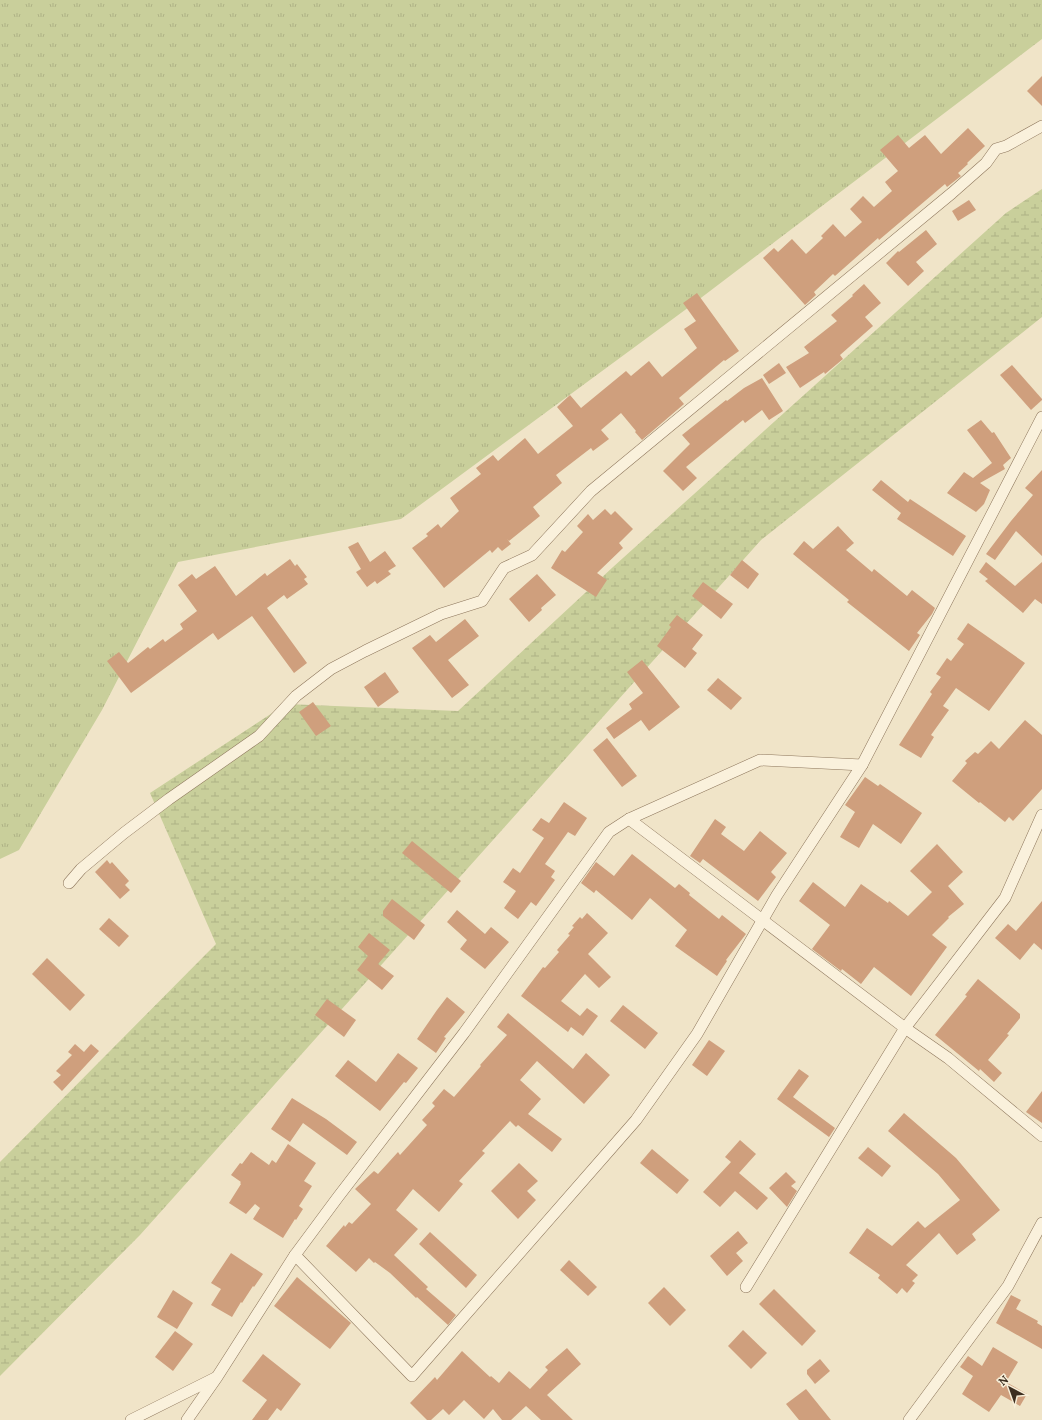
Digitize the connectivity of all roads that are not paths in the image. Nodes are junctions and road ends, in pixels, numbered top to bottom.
1 (1042, 126) edge
2 (1042, 417) edge
3 (862, 766) junction
4 (1042, 815) edge
5 (629, 819) junction
6 (69, 883) dead end
7 (763, 920) junction
8 (905, 1028) junction
9 (1042, 1136) edge
10 (1042, 1223) edge
11 (295, 1255) junction
12 (746, 1287) dead end
13 (217, 1377) junction
14 (131, 1420) edge
15 (187, 1420) edge
16 (910, 1420) edge

1 - 6 street
2 - 3 street
3 - 5 street
3 - 7 street
4 - 8 street
5 - 7 street
5 - 11 street
7 - 8 street
7 - 11 street
8 - 9 street
8 - 12 street
10 - 16 street
11 - 13 street
13 - 14 street
13 - 15 street

